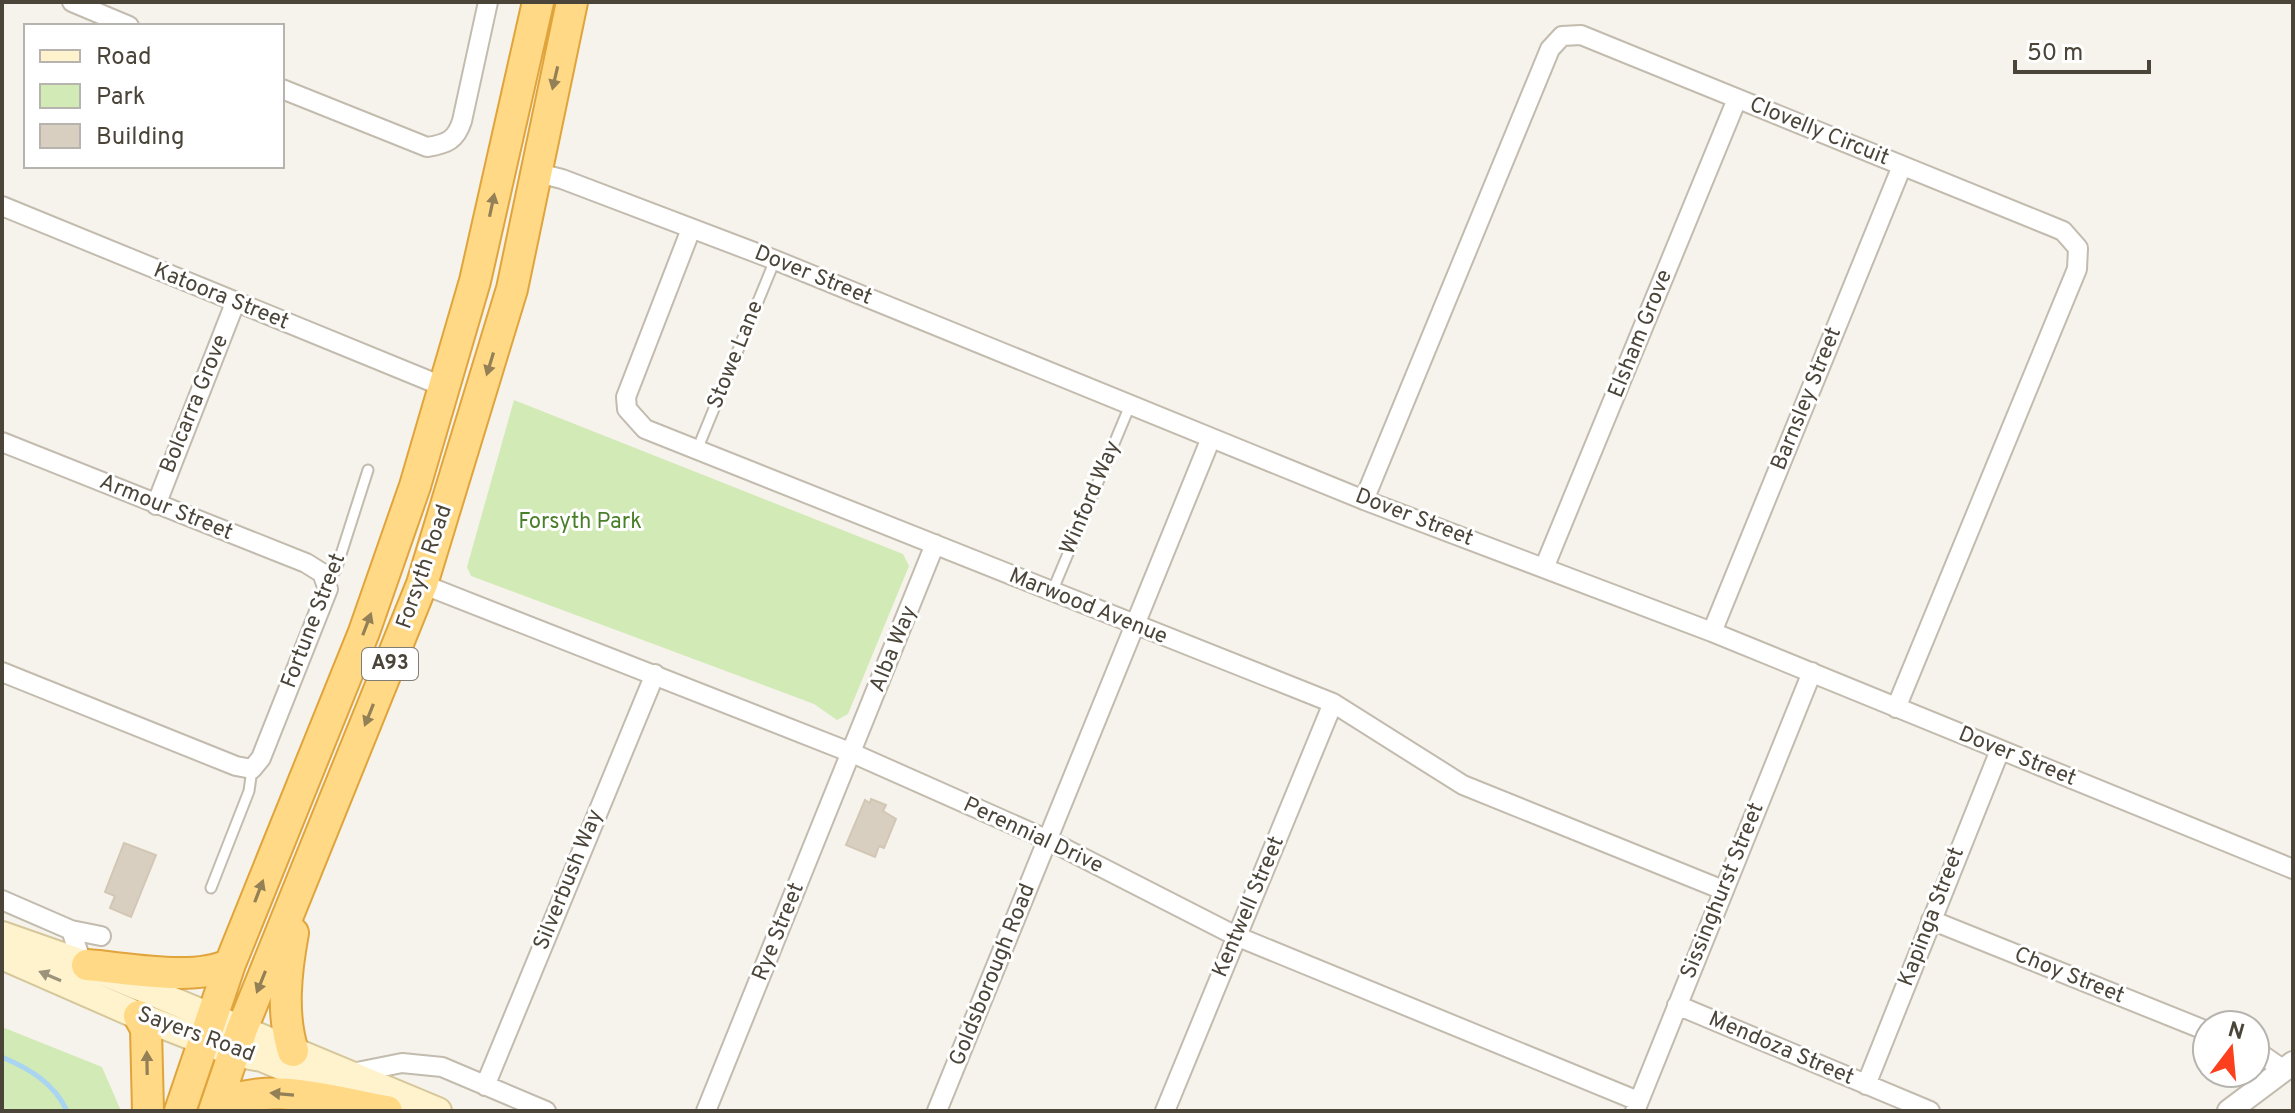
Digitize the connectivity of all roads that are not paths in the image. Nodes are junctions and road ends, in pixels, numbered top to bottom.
1 (72, 2) edge
2 (488, 2) edge
3 (538, 2) edge
4 (572, 2) edge
5 (124, 24) edge
6 (284, 90) edge
7 (1737, 99) junction
8 (501, 163) junction
9 (1902, 166) junction
10 (534, 172) junction
11 (2, 206) edge
12 (691, 229) junction
13 (775, 260) junction
14 (235, 303) junction
15 (442, 386) junction
16 (1131, 403) junction
17 (1211, 438) junction
18 (2, 442) edge
19 (697, 450) junction
20 (368, 470) dead end
21 (1364, 500) junction
22 (156, 505) junction
23 (935, 544) junction
24 (1544, 568) junction
25 (388, 570) junction
26 (326, 580) junction
27 (422, 584) junction
28 (1052, 592) junction
29 (1136, 625) junction
30 (1712, 632) junction
31 (2, 672) edge
32 (1812, 672) junction
33 (655, 674) junction
34 (1333, 703) junction
35 (1896, 708) junction
36 (2000, 750) junction
37 (852, 753) junction
38 (252, 769) junction
39 (1048, 840) junction
40 (2293, 869) edge
41 (302, 880) junction
42 (211, 888) dead end
43 (1723, 890) junction
44 (2, 900) edge
45 (1931, 920) junction
46 (71, 930) junction
47 (2, 935) edge
48 (101, 936) dead end
49 (1236, 936) junction
50 (2, 956) edge
51 (85, 964) junction
52 (230, 964) junction
53 (1677, 1005) junction
54 (139, 1016) junction
55 (2191, 1025) edge
56 (206, 1028) junction
57 (238, 1041) junction
58 (293, 1051) junction
59 (2288, 1067) edge
60 (347, 1074) junction
61 (1866, 1085) junction
62 (485, 1086) junction
63 (1636, 1106) edge
64 (215, 1109) edge
65 (148, 1111) edge
66 (180, 1111) edge
67 (389, 1111) edge
68 (438, 1111) edge
69 (546, 1111) edge
70 (706, 1111) edge
71 (937, 1111) edge
72 (1165, 1111) edge
73 (1930, 1111) edge
74 (2229, 1111) edge

1 - 5 street
2 - 6 street
3 - 8 highway, Forsyth Road / A93
4 -> 10 highway, Forsyth Road / A93
7 - 9 street, Clovelly Circuit
7 - 21 street, Clovelly Circuit
7 - 24 street, Elsham Grove
8 - 10 highway
15 -> 8 highway, Forsyth Road / A93
9 - 30 street, Barnsley Street
9 - 35 street, Clovelly Circuit
10 - 12 street, Dover Street
10 -> 27 highway, Forsyth Road / A93
11 - 14 street, Katoora Street
12 - 13 street, Dover Street
12 - 19 street, Marwood Avenue
13 - 16 street, Dover Street
13 - 19 lane, Stowe Lane
14 - 15 street, Katoora Street
14 - 22 street, Bolcarra Grove
15 - 25 highway, Forsyth Road / A93
16 - 17 street, Dover Street
16 - 28 lane, Winford Way
17 - 21 street, Dover Street
17 - 29 street, Goldsborough Road
18 - 22 street, Armour Street
19 - 23 street, Marwood Avenue
20 - 26 lane, Fortune Street
21 - 24 street, Dover Street
22 - 26 street, Armour Street
23 - 28 street, Marwood Avenue
23 - 37 street, Alba Way
24 - 30 street, Dover Street
25 - 27 highway
52 -> 25 highway, Forsyth Road / A93
26 - 38 street, Fortune Street
27 - 33 street, Perennial Drive
27 -> 41 highway, Forsyth Road / A93
28 - 29 street, Marwood Avenue
29 - 34 street, Marwood Avenue
29 - 39 street, Goldsborough Road
30 - 32 street, Dover Street
31 - 38 street
32 - 35 street, Dover Street
32 - 43 street, Sissinghurst Street
33 - 37 street, Perennial Drive
33 - 62 street, Silverbush Way
34 - 43 street, Marwood Avenue
34 - 49 street, Kentwell Street
35 - 36 street, Dover Street
36 - 40 street, Dover Street
36 - 45 street, Kapinga Street
37 - 39 street, Perennial Drive
37 - 70 street, Rye Street
38 - 42 lane, Fortune Street
39 - 49 street, Perennial Drive
39 - 71 street, Goldsborough Road
41 -> 57 highway, Forsyth Road / A93
41 - 58 highway
43 - 53 street, Sissinghurst Street
44 - 46 street
45 - 55 street, Choy Street
45 - 61 street, Kapinga Street
46 - 48 street
46 - 51 street
47 - 51 main road, Sayers Road
49 - 63 street, Perennial Drive
49 - 72 street, Kentwell Street
54 -> 50 main road, Sayers Road
51 - 52 highway
51 - 56 main road, Sayers Road
52 - 56 highway, Forsyth Road / A93
53 - 61 street, Mendoza Street
53 - 63 street, Sissinghurst Street
54 - 56 main road, Sayers Road
65 -> 54 highway
56 - 57 main road, Sayers Road
56 - 66 highway, Forsyth Road / A93
57 - 58 main road, Sayers Road
57 - 64 highway, Forsyth Road / A93
57 - 67 main road, Sayers Road
58 - 60 main road, Sayers Road
59 - 74 street
60 - 62 street
60 - 68 main road, Sayers Road
61 - 73 street, Mendoza Street
62 - 69 street
67 -> 64 highway

